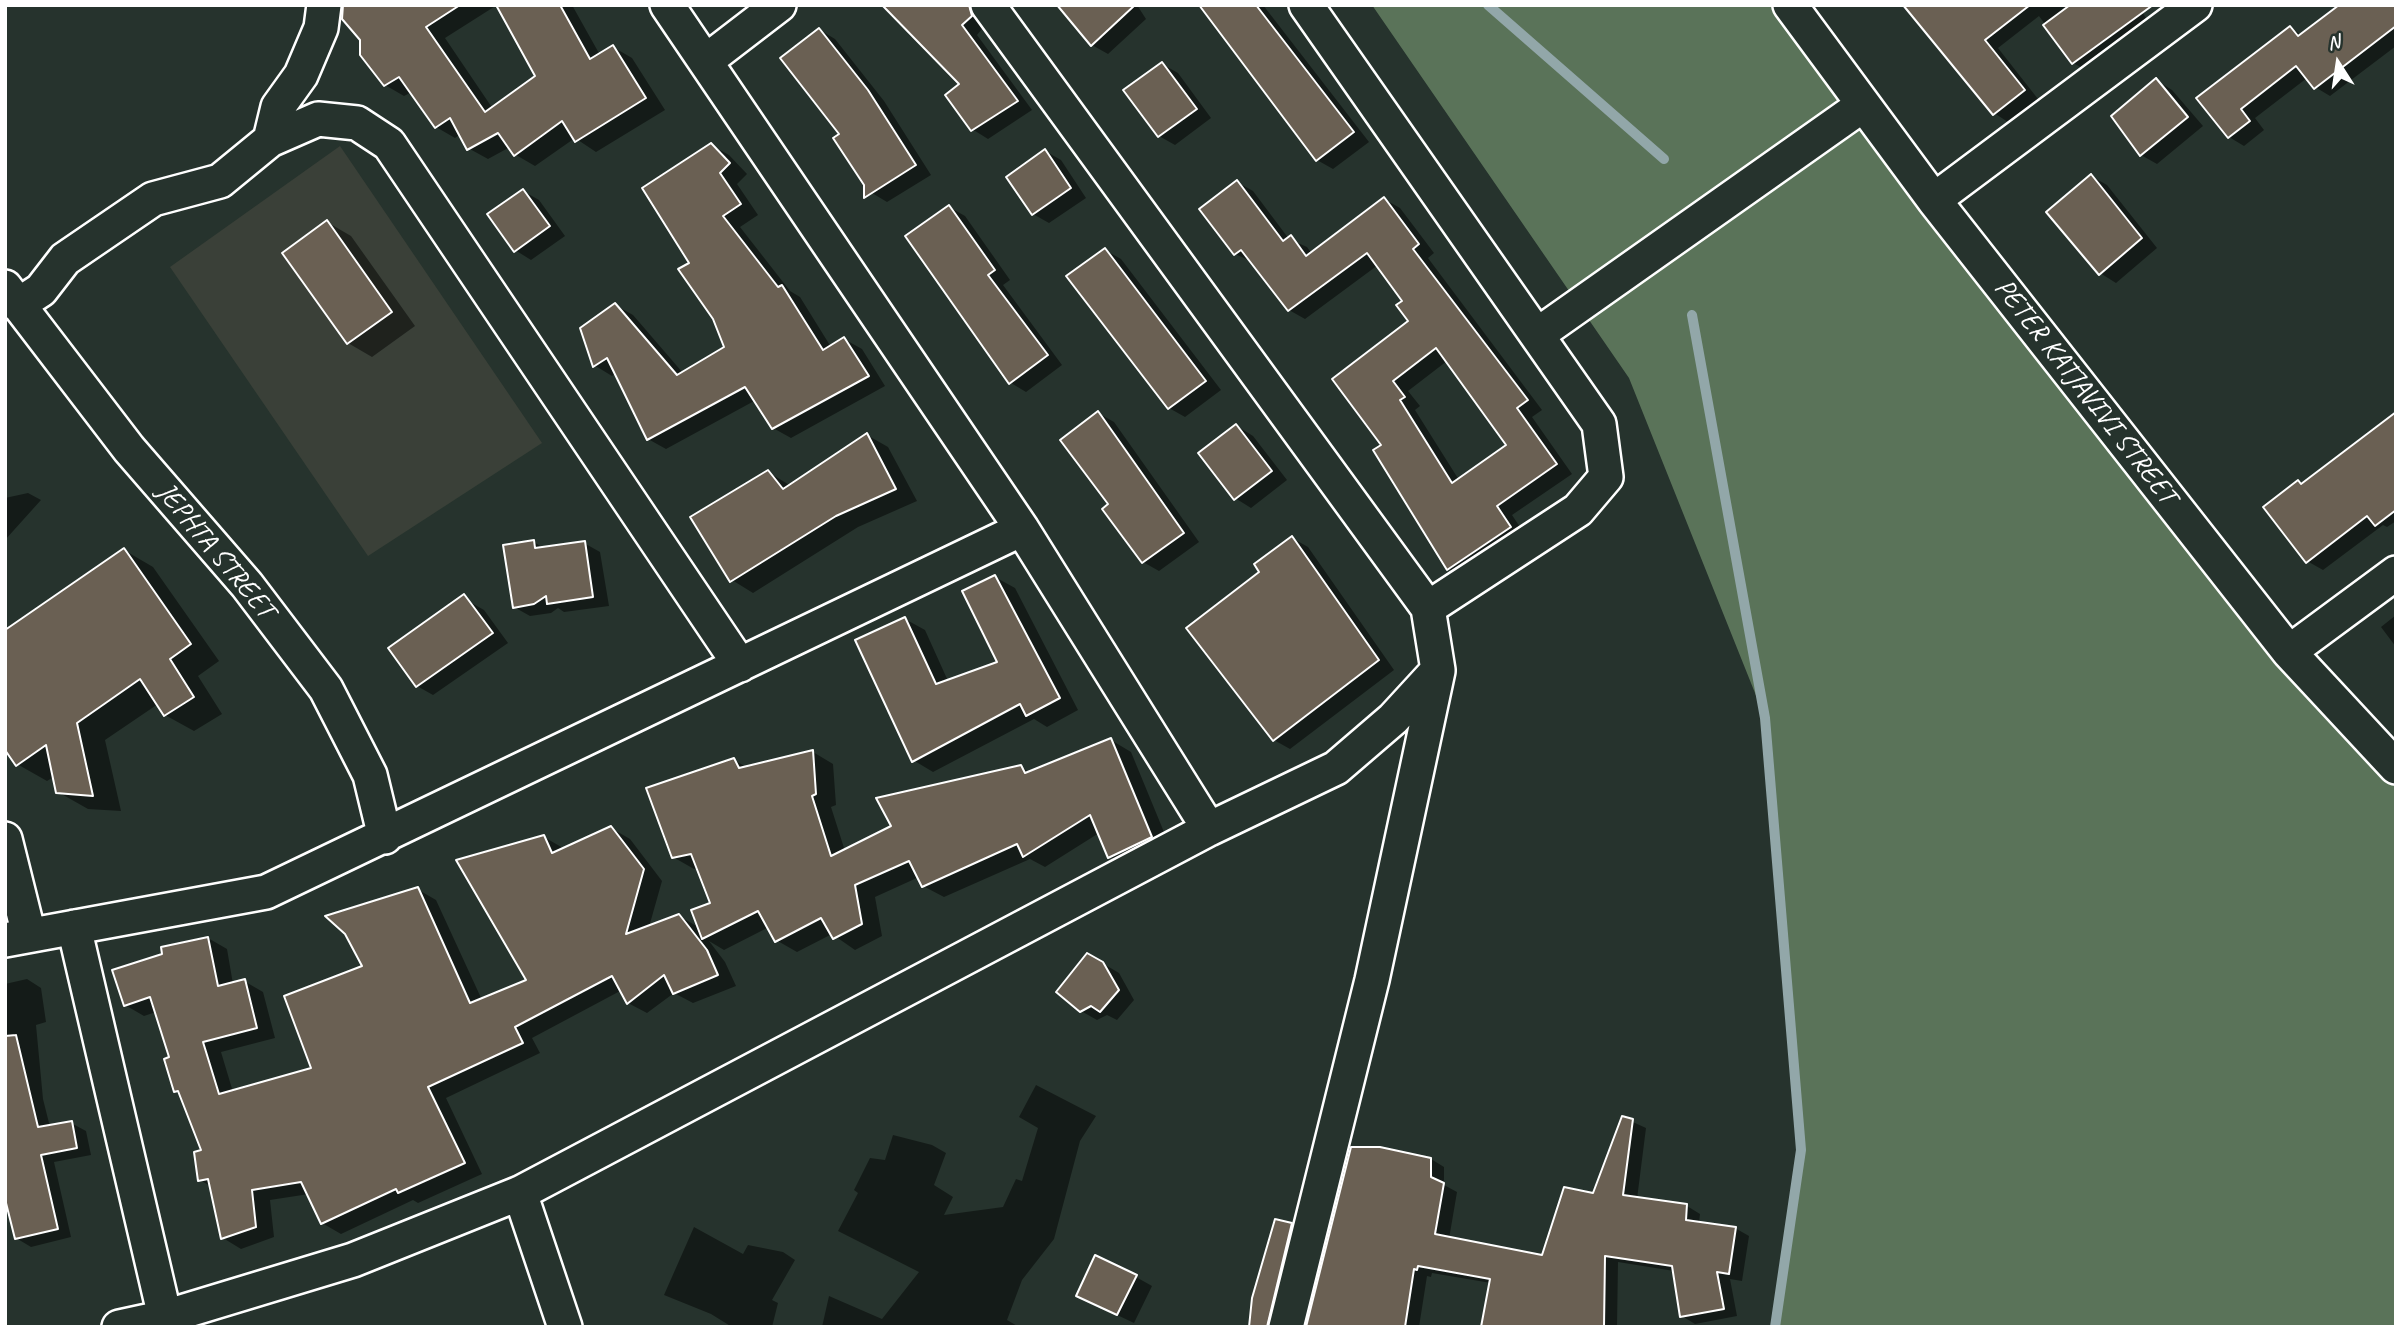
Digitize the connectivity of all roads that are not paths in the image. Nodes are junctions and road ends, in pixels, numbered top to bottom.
1 (324, 5) edge
2 (667, 5) edge
3 (779, 5) edge
4 (988, 5) edge
5 (1306, 5) edge
6 (1790, 5) edge
7 (2195, 5) edge
8 (705, 61) junction
9 (1863, 105) junction
10 (270, 140) junction
11 (1934, 200) junction
12 (11, 296) edge
13 (1537, 335) junction
14 (1023, 529) junction
15 (2396, 573) edge
16 (1428, 608) junction
17 (2289, 652) junction
18 (740, 665) junction
19 (1438, 670) junction
20 (2396, 767) edge
21 (1209, 829) junction
22 (385, 837) junction
23 (5, 839) edge
24 (74, 927) junction
25 (17, 938) edge
26 (520, 1193) junction
27 (164, 1317) junction
28 (118, 1327) edge
29 (565, 1327) edge
30 (1286, 1327) edge

1 - 10 street
2 - 8 street
3 - 8 street
4 - 16 street
5 - 13 street
6 - 9 street, PETER KATJAVIVI STREET
7 - 11 street
8 - 14 street
9 - 11 street, PETER KATJAVIVI STREET
9 - 13 street
10 - 12 street
10 - 18 street
11 - 17 street, PETER KATJAVIVI STREET
12 - 22 street, JEPHTA STREET
13 - 16 street
14 - 18 street
14 - 21 street
15 - 17 street
16 - 19 street
17 - 20 street, PETER KATJAVIVI STREET
18 - 22 street
19 - 21 street
19 - 30 street
21 - 26 street
22 - 24 street
23 - 25 street
24 - 25 street
24 - 27 street
26 - 27 street
26 - 29 street
27 - 28 street

